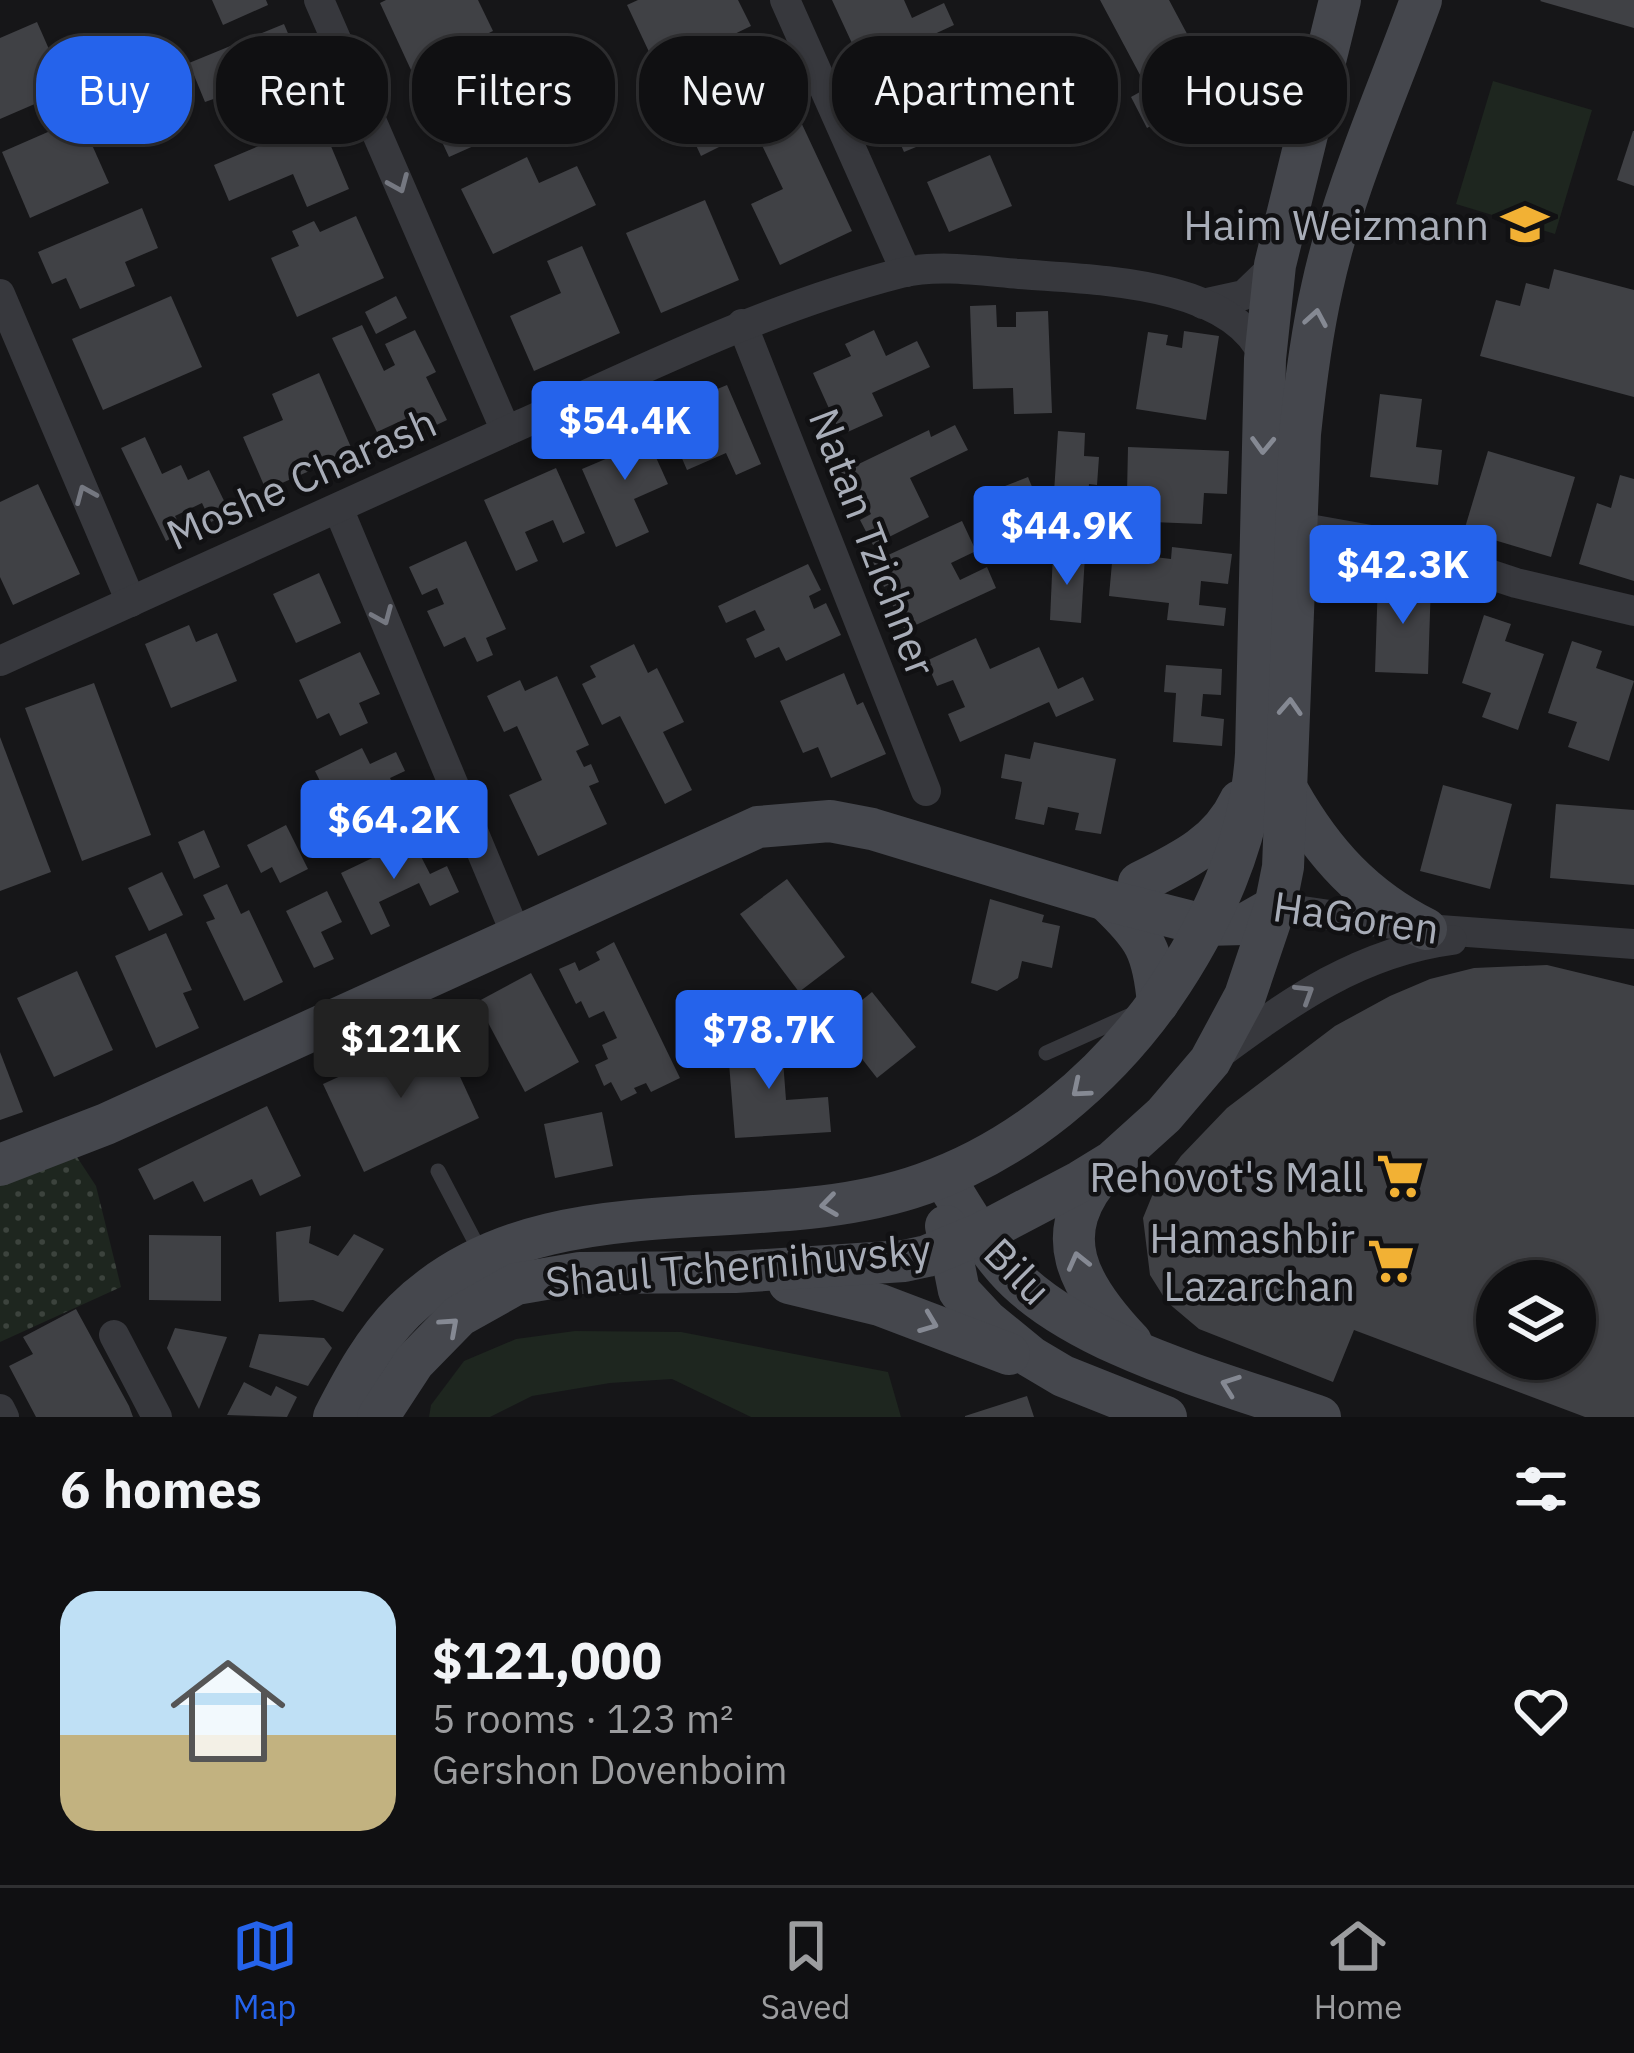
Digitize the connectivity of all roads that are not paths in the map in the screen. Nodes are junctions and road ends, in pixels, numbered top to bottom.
1 (319, 0) edge
2 (785, 0) edge
3 (1340, 0) edge
4 (1421, 0) edge
5 (1275, 265) junction
6 (906, 272) junction
7 (0, 294) edge
8 (1203, 304) junction
9 (742, 324) junction
10 (1265, 359) junction
11 (506, 431) junction
12 (338, 508) junction
13 (1298, 527) junction
14 (130, 602) junction
15 (1634, 611) edge
16 (0, 661) edge
17 (1256, 754) junction
18 (926, 791) dead end
19 (1289, 793) junction
20 (1123, 892) junction
21 (1275, 907) junction
22 (1212, 909) junction
23 (1426, 929) junction
24 (1494, 935) junction
25 (518, 939) junction
26 (1634, 944) edge
27 (1158, 1003) junction
28 (1046, 1053) dead end
29 (1210, 1061) junction
30 (1112, 1162) junction
31 (0, 1165) edge
32 (438, 1171) dead end
33 (943, 1177) junction
34 (964, 1242) junction
35 (484, 1257) junction
36 (735, 1272) junction
37 (114, 1335) dead end
38 (1140, 1352) junction
39 (1064, 1376) junction
40 (0, 1409) edge
41 (4, 1417) edge
42 (158, 1417) edge
43 (334, 1417) edge
44 (378, 1417) edge
45 (1166, 1417) edge
46 (1320, 1417) edge

1 -> 11 street
2 - 6 street
3 - 5 street
13 -> 4 street, Shaul Tchernihuvsky
5 - 8 street
5 - 10 street
6 - 8 street, Moshe Charash
6 - 9 street, Moshe Charash
14 -> 7 street
8 - 10 street, Moshe Charash
9 - 11 street, Moshe Charash
9 - 18 street, Natan Tzichner
10 -> 17 street
11 - 12 street, Moshe Charash
12 - 14 street, Moshe Charash
12 -> 25 street
13 - 15 street
19 -> 13 street, Shaul Tchernihuvsky
14 - 16 street, Moshe Charash
17 - 20 street
17 - 22 street, Shaul Tchernihuvsky
19 - 21 street, Shaul Tchernihuvsky
19 - 23 street
20 - 22 street, HaGoren
20 - 25 street, HaGoren
20 - 27 street
21 - 22 street, HaGoren
21 - 23 street, HaGoren
21 - 29 street, Shaul Tchernihuvsky
22 - 27 street, Shaul Tchernihuvsky
23 - 24 street, HaGoren
24 - 26 street, HaGoren
29 -> 24 street, HaGoren
25 - 31 street, HaGoren
27 - 28 lane
27 -> 33 street, Shaul Tchernihuvsky
29 - 30 street, Shaul Tchernihuvsky
30 - 34 street, Shaul Tchernihuvsky
38 -> 30 street
32 - 35 lane
33 - 34 street, Bilu
33 -> 35 street, Shaul Tchernihuvsky
34 - 36 street, Shaul Tchernihuvsky
34 - 38 street, Bilu
34 - 39 street, Bilu
35 - 43 street, Shaul Tchernihuvsky
36 -> 39 street
44 -> 36 street, Shaul Tchernihuvsky
37 - 42 street
46 -> 38 street, Bilu
39 - 45 street, Bilu
40 - 41 street

